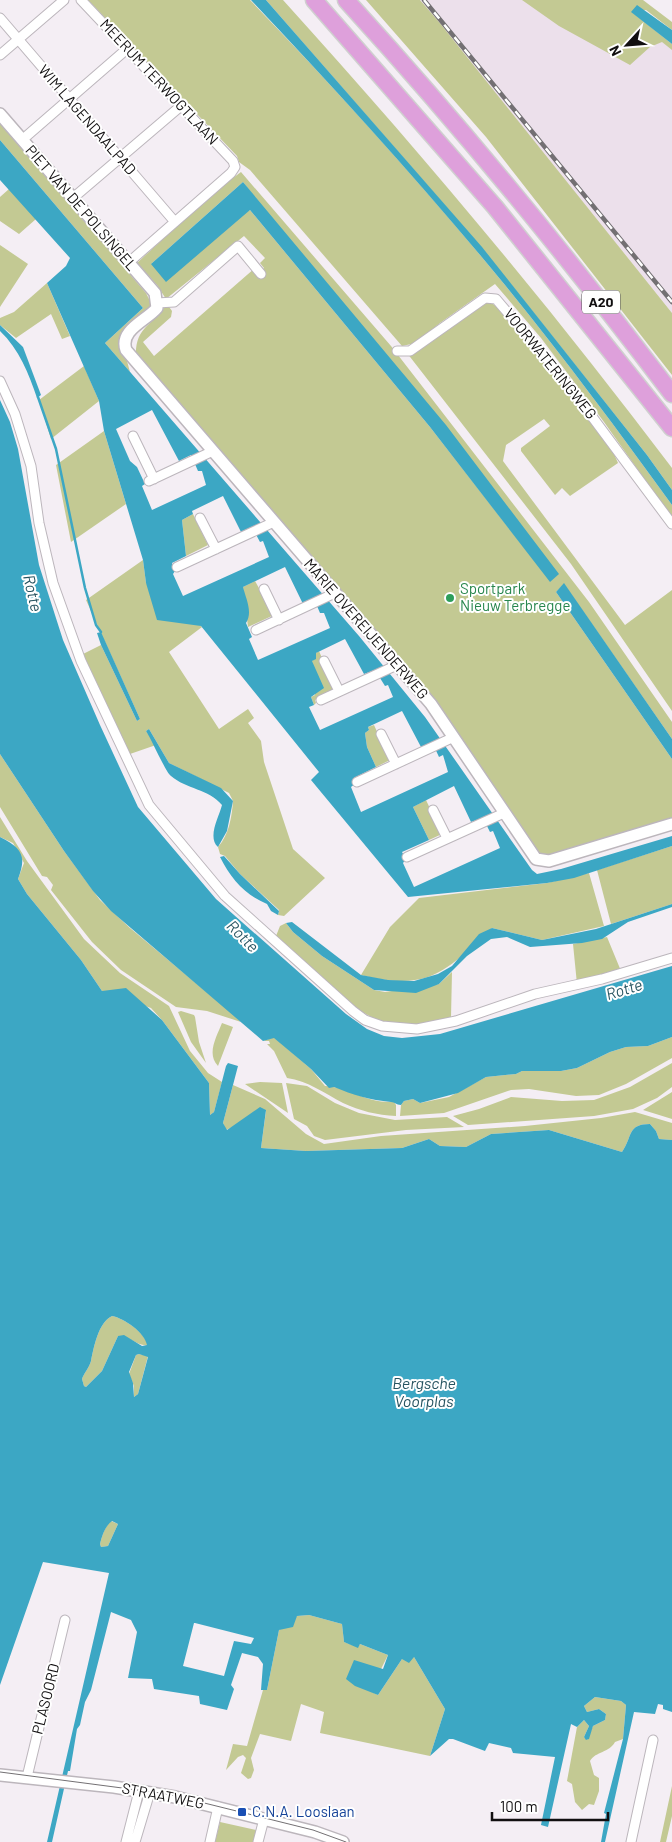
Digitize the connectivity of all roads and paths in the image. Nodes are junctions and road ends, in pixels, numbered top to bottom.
1 (64, 0) edge
2 (81, 0) edge
3 (314, 0) edge
4 (346, 0) edge
5 (0, 18) edge
6 (18, 40) junction
7 (128, 48) junction
8 (0, 55) edge
9 (69, 99) junction
10 (182, 105) junction
11 (0, 114) edge
12 (22, 140) junction
13 (120, 158) junction
14 (73, 198) junction
15 (175, 222) junction
16 (128, 263) junction
17 (261, 274) dead end
18 (157, 303) junction
19 (397, 351) dead end
20 (0, 381) edge
21 (672, 394) edge
22 (672, 428) edge
23 (133, 436) dead end
24 (210, 453) junction
25 (200, 518) dead end
26 (270, 524) junction
27 (672, 524) edge
28 (216, 549) junction
29 (177, 567) dead end
30 (264, 589) dead end
31 (331, 595) junction
32 (278, 620) junction
33 (256, 630) dead end
34 (324, 661) dead end
35 (392, 667) junction
36 (339, 691) junction
37 (321, 700) dead end
38 (382, 734) dead end
39 (450, 739) junction
40 (396, 764) junction
41 (357, 782) dead end
42 (433, 810) dead end
43 (500, 814) junction
44 (672, 824) edge
45 (447, 838) junction
46 (407, 857) dead end
47 (672, 958) edge
48 (65, 1620) dead end
49 (653, 1740) dead end
50 (2, 1774) edge
51 (27, 1777) junction
52 (144, 1791) junction
53 (218, 1807) junction
54 (264, 1819) junction
55 (338, 1841) edge
56 (126, 1842) edge
57 (134, 1842) edge
58 (210, 1842) edge
59 (258, 1842) edge
60 (631, 1842) edge

1 - 6 street
2 - 7 street, MEERUM TERWOGTLAAN
3 - 22 highway, A20
4 - 21 highway, A20
5 - 6 street, WIM LAGENDAALPAD
6 - 8 street
6 - 9 street, WIM LAGENDAALPAD
7 - 9 street
7 - 10 street, MEERUM TERWOGTLAAN
9 - 12 street
9 - 13 street, WIM LAGENDAALPAD
10 - 13 street
10 - 15 street, MEERUM TERWOGTLAAN
11 - 12 street, PIET VAN DE POLSINGEL
12 - 14 street, PIET VAN DE POLSINGEL
13 - 14 street
13 - 15 street, WIM LAGENDAALPAD
14 - 16 street, PIET VAN DE POLSINGEL
15 - 16 street
16 - 18 street, PIET VAN DE POLSINGEL
17 - 18 street
18 - 24 street, MARIE OVEREIJENDERWEG
19 - 27 street, VOORWATERINGWEG
20 - 47 street
23 - 24 street
24 - 26 street, MARIE OVEREIJENDERWEG
25 - 28 street
26 - 28 street
26 - 31 street, MARIE OVEREIJENDERWEG
28 - 29 street
30 - 32 street
31 - 32 street
31 - 35 street, MARIE OVEREIJENDERWEG
32 - 33 street
34 - 36 street
35 - 36 street
35 - 39 street, MARIE OVEREIJENDERWEG
36 - 37 street
38 - 40 street
39 - 40 street
39 - 43 street, MARIE OVEREIJENDERWEG
40 - 41 street
42 - 45 street
43 - 44 street, MARIE OVEREIJENDERWEG
43 - 45 street
45 - 46 street
48 - 51 street, PLASOORD
49 - 60 street
50 - 51 street, STRAATWEG
51 - 52 street, STRAATWEG
52 - 53 street, STRAATWEG
52 - 56 street
52 - 57 street
53 - 54 street, STRAATWEG
53 - 58 street
54 - 55 street, STRAATWEG
54 - 59 street

